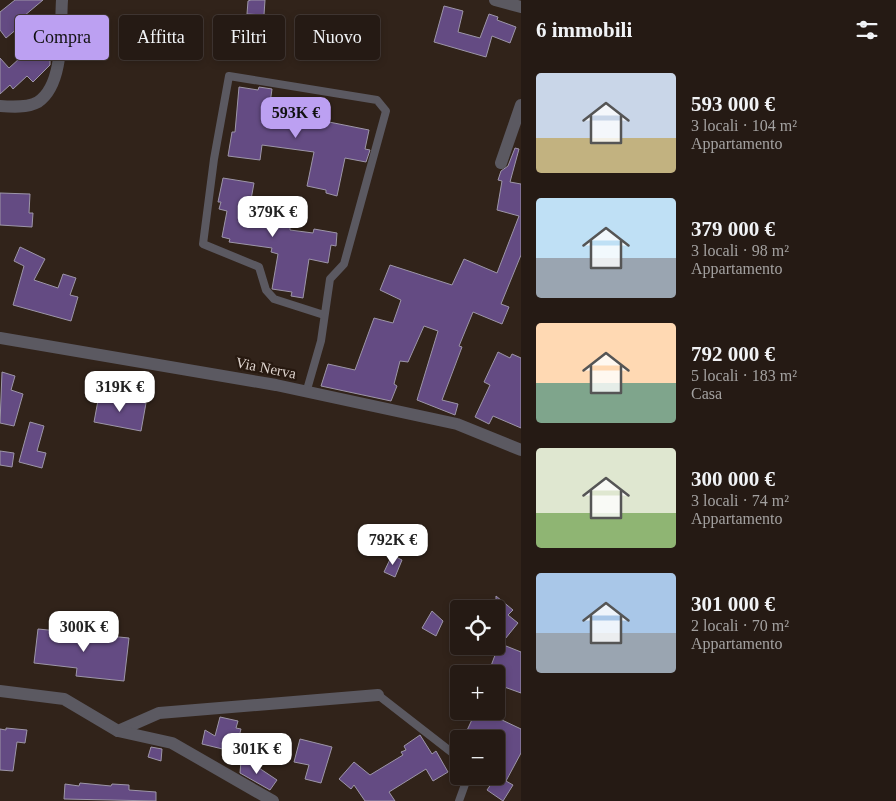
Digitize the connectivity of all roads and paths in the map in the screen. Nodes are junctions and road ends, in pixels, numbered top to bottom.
1 (62, 0) edge
2 (495, 0) edge
3 (521, 7) edge
4 (521, 105) edge
5 (0, 106) edge
6 (501, 163) dead end
7 (324, 315) junction
8 (0, 338) edge
9 (306, 393) junction
10 (521, 450) edge
11 (0, 691) edge
12 (378, 695) joint
13 (118, 731) junction
14 (450, 751) edge
15 (465, 785) edge
16 (273, 801) edge
17 (459, 801) edge

1 - 5 street
2 - 3 street
4 - 6 street
7 - 7 lane
7 - 9 lane
8 - 9 street, Via Nerva
9 - 10 street, Via Nerva
11 - 13 street
12 - 13 street
12 - 14 lane
13 - 16 street
15 - 17 lane

